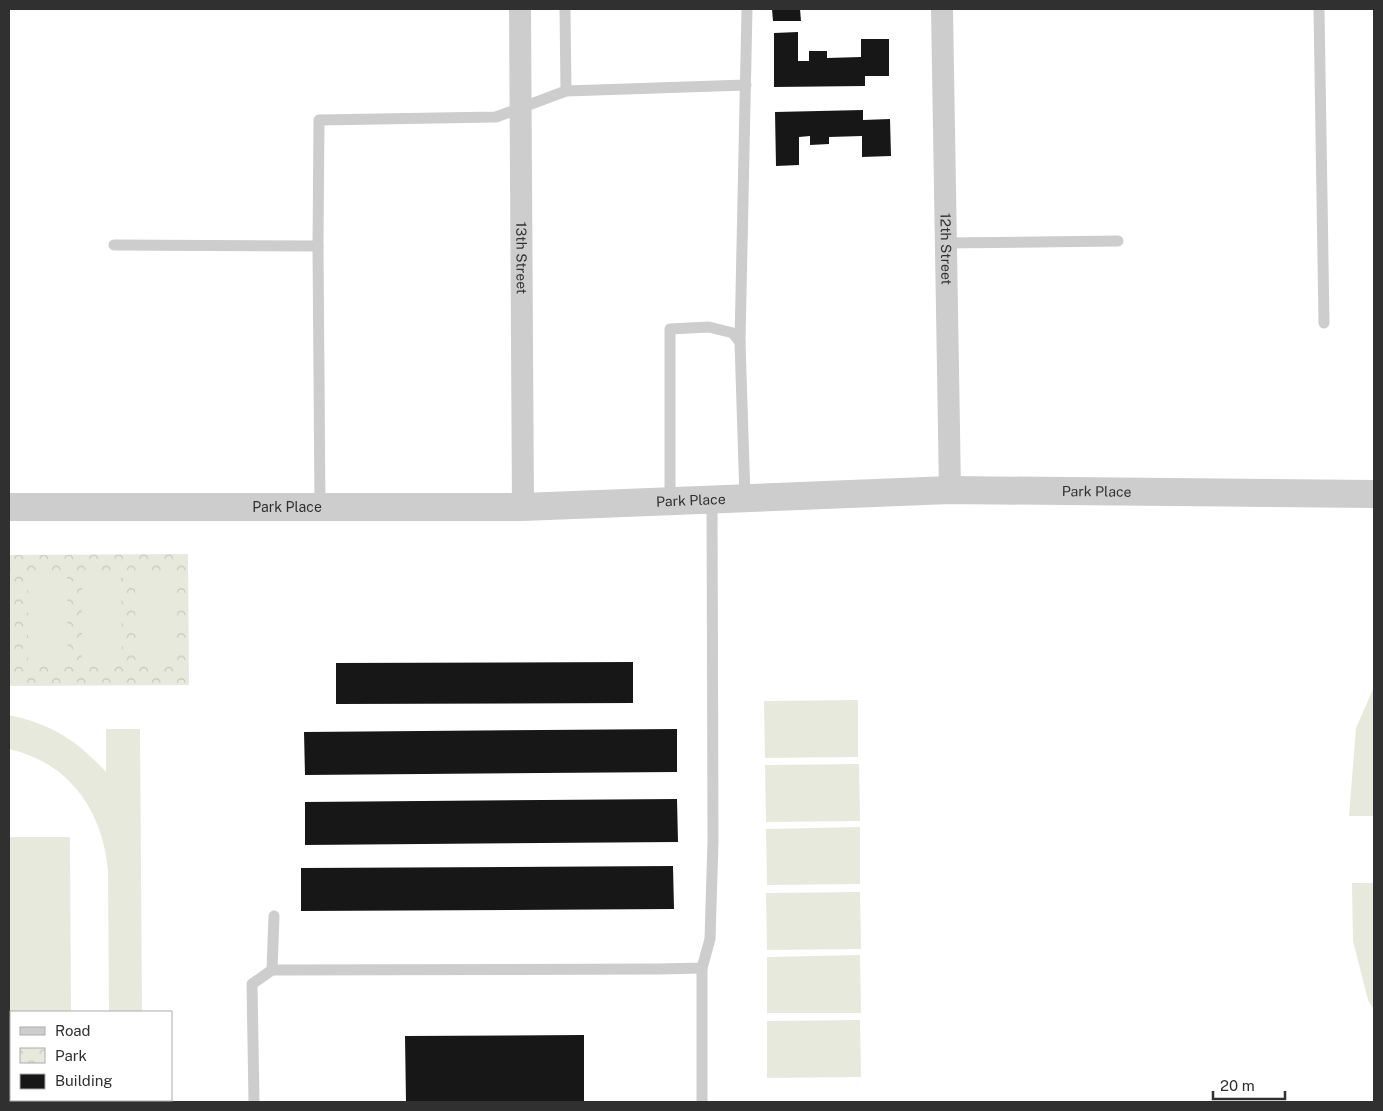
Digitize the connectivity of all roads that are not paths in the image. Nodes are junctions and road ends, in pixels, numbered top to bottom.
1 (520, 9) edge
2 (565, 9) edge
3 (747, 9) edge
4 (942, 9) edge
5 (1319, 9) edge
6 (746, 85) junction
7 (566, 91) junction
8 (520, 108) junction
9 (1118, 241) dead end
10 (945, 243) junction
11 (114, 246) dead end
12 (318, 246) junction
13 (1324, 323) dead end
14 (740, 342) junction
15 (950, 490) junction
16 (1374, 494) edge
17 (745, 498) junction
18 (712, 499) junction
19 (670, 501) junction
20 (9, 507) edge
21 (320, 507) junction
22 (523, 507) junction
23 (274, 916) dead end
24 (702, 968) junction
25 (272, 970) junction
26 (254, 1102) edge
27 (702, 1102) edge

1 - 8 street, 13th Street
2 - 7 lane
3 - 6 lane
4 - 10 street, 12th Street
5 - 13 lane
6 - 7 lane
6 - 14 lane
7 - 8 lane
8 - 12 lane
8 - 22 street, 13th Street
9 - 10 lane
10 - 15 street, 12th Street
11 - 12 lane
12 - 21 lane
14 - 17 lane
14 - 19 lane
15 - 16 street, Park Place
15 - 17 street, Park Place
17 - 18 street, Park Place
18 - 19 street, Park Place
18 - 24 lane
19 - 22 street, Park Place
20 - 21 street, Park Place
21 - 22 street, Park Place
23 - 25 lane
24 - 25 lane
24 - 27 lane
25 - 26 lane

